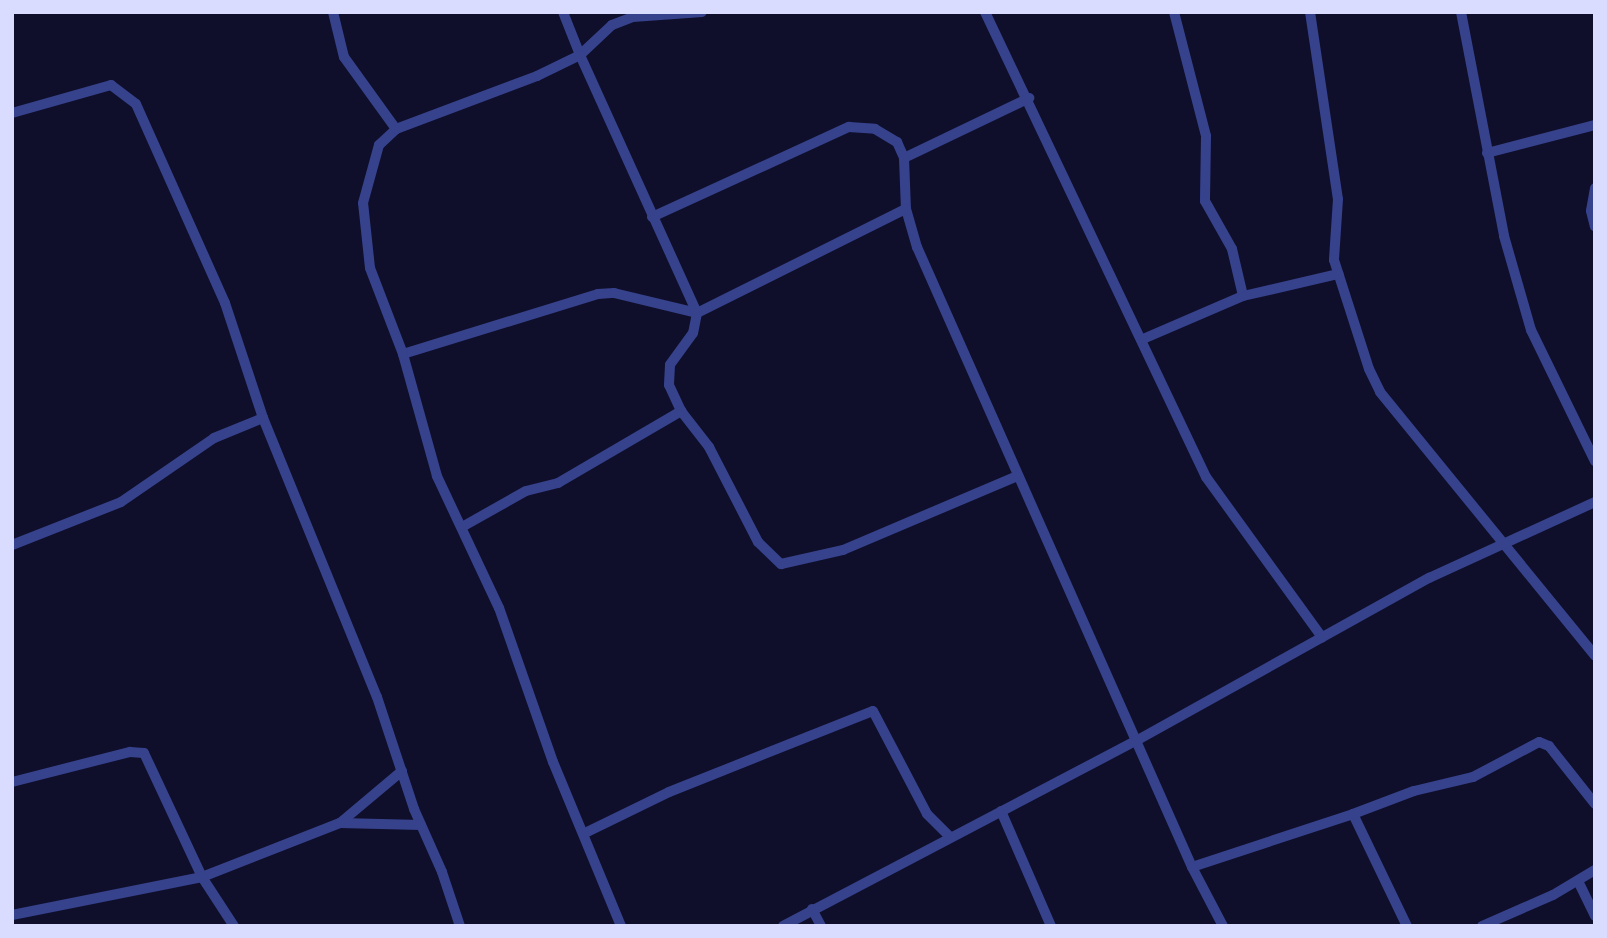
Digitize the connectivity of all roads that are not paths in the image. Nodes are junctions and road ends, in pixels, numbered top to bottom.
1 (333, 12) edge
2 (563, 12) edge
3 (702, 12) edge
4 (985, 12) edge
5 (1174, 12) edge
6 (1310, 12) edge
7 (1461, 12) edge
8 (580, 55) junction
9 (1029, 98) junction
10 (12, 113) edge
11 (1595, 125) edge
12 (396, 129) junction
13 (1487, 153) junction
14 (904, 158) junction
15 (1595, 188) edge
16 (906, 209) junction
17 (652, 217) junction
18 (1595, 227) edge
19 (1338, 274) junction
20 (1242, 296) junction
21 (697, 313) junction
22 (1143, 339) junction
23 (403, 354) junction
24 (681, 411) junction
25 (263, 418) junction
26 (1595, 461) edge
27 (1017, 476) junction
28 (1595, 502) edge
29 (462, 527) junction
30 (1502, 542) junction
31 (12, 545) edge
32 (1322, 637) junction
33 (1595, 656) edge
34 (1133, 742) junction
35 (402, 771) junction
36 (12, 782) edge
37 (1595, 804) edge
38 (1001, 811) junction
39 (1353, 814) junction
40 (340, 823) junction
41 (421, 825) junction
42 (585, 833) junction
43 (950, 837) junction
44 (1192, 867) junction
45 (1595, 870) edge
46 (202, 877) junction
47 (1578, 881) junction
48 (812, 909) junction
49 (12, 915) edge
50 (1595, 916) edge
51 (234, 926) edge
52 (460, 926) edge
53 (621, 926) edge
54 (783, 926) edge
55 (821, 926) edge
56 (1051, 926) edge
57 (1223, 926) edge
58 (1407, 926) edge
59 (1482, 926) edge

1 - 12 street
2 - 8 street
3 - 8 street
4 - 9 street
5 - 20 street
6 - 19 street
7 - 13 street
8 - 12 street
8 - 17 street
9 - 14 street
9 - 22 street
10 - 25 street
11 - 13 street
12 - 23 street
13 - 26 street
14 - 16 street
14 - 17 street
15 - 18 street
16 - 21 street
16 - 27 street
17 - 21 street
19 - 20 street
19 - 30 street
20 - 22 street
21 - 23 street
21 - 24 street
22 - 32 street
23 - 29 street
24 - 27 street
24 - 29 street
25 - 31 street
25 - 35 street
27 - 34 street
28 - 30 street
29 - 42 street
30 - 32 street
30 - 33 street
32 - 34 street
34 - 38 street
34 - 44 street
35 - 40 street
35 - 41 street
36 - 46 street
37 - 39 street
38 - 43 street
38 - 56 street
39 - 44 street
39 - 58 street
40 - 41 street
40 - 46 street
41 - 52 street
42 - 43 street
42 - 53 street
43 - 48 street
44 - 57 street
45 - 47 street
46 - 49 street
46 - 51 street
47 - 50 street
47 - 59 street
48 - 54 street
48 - 55 street

